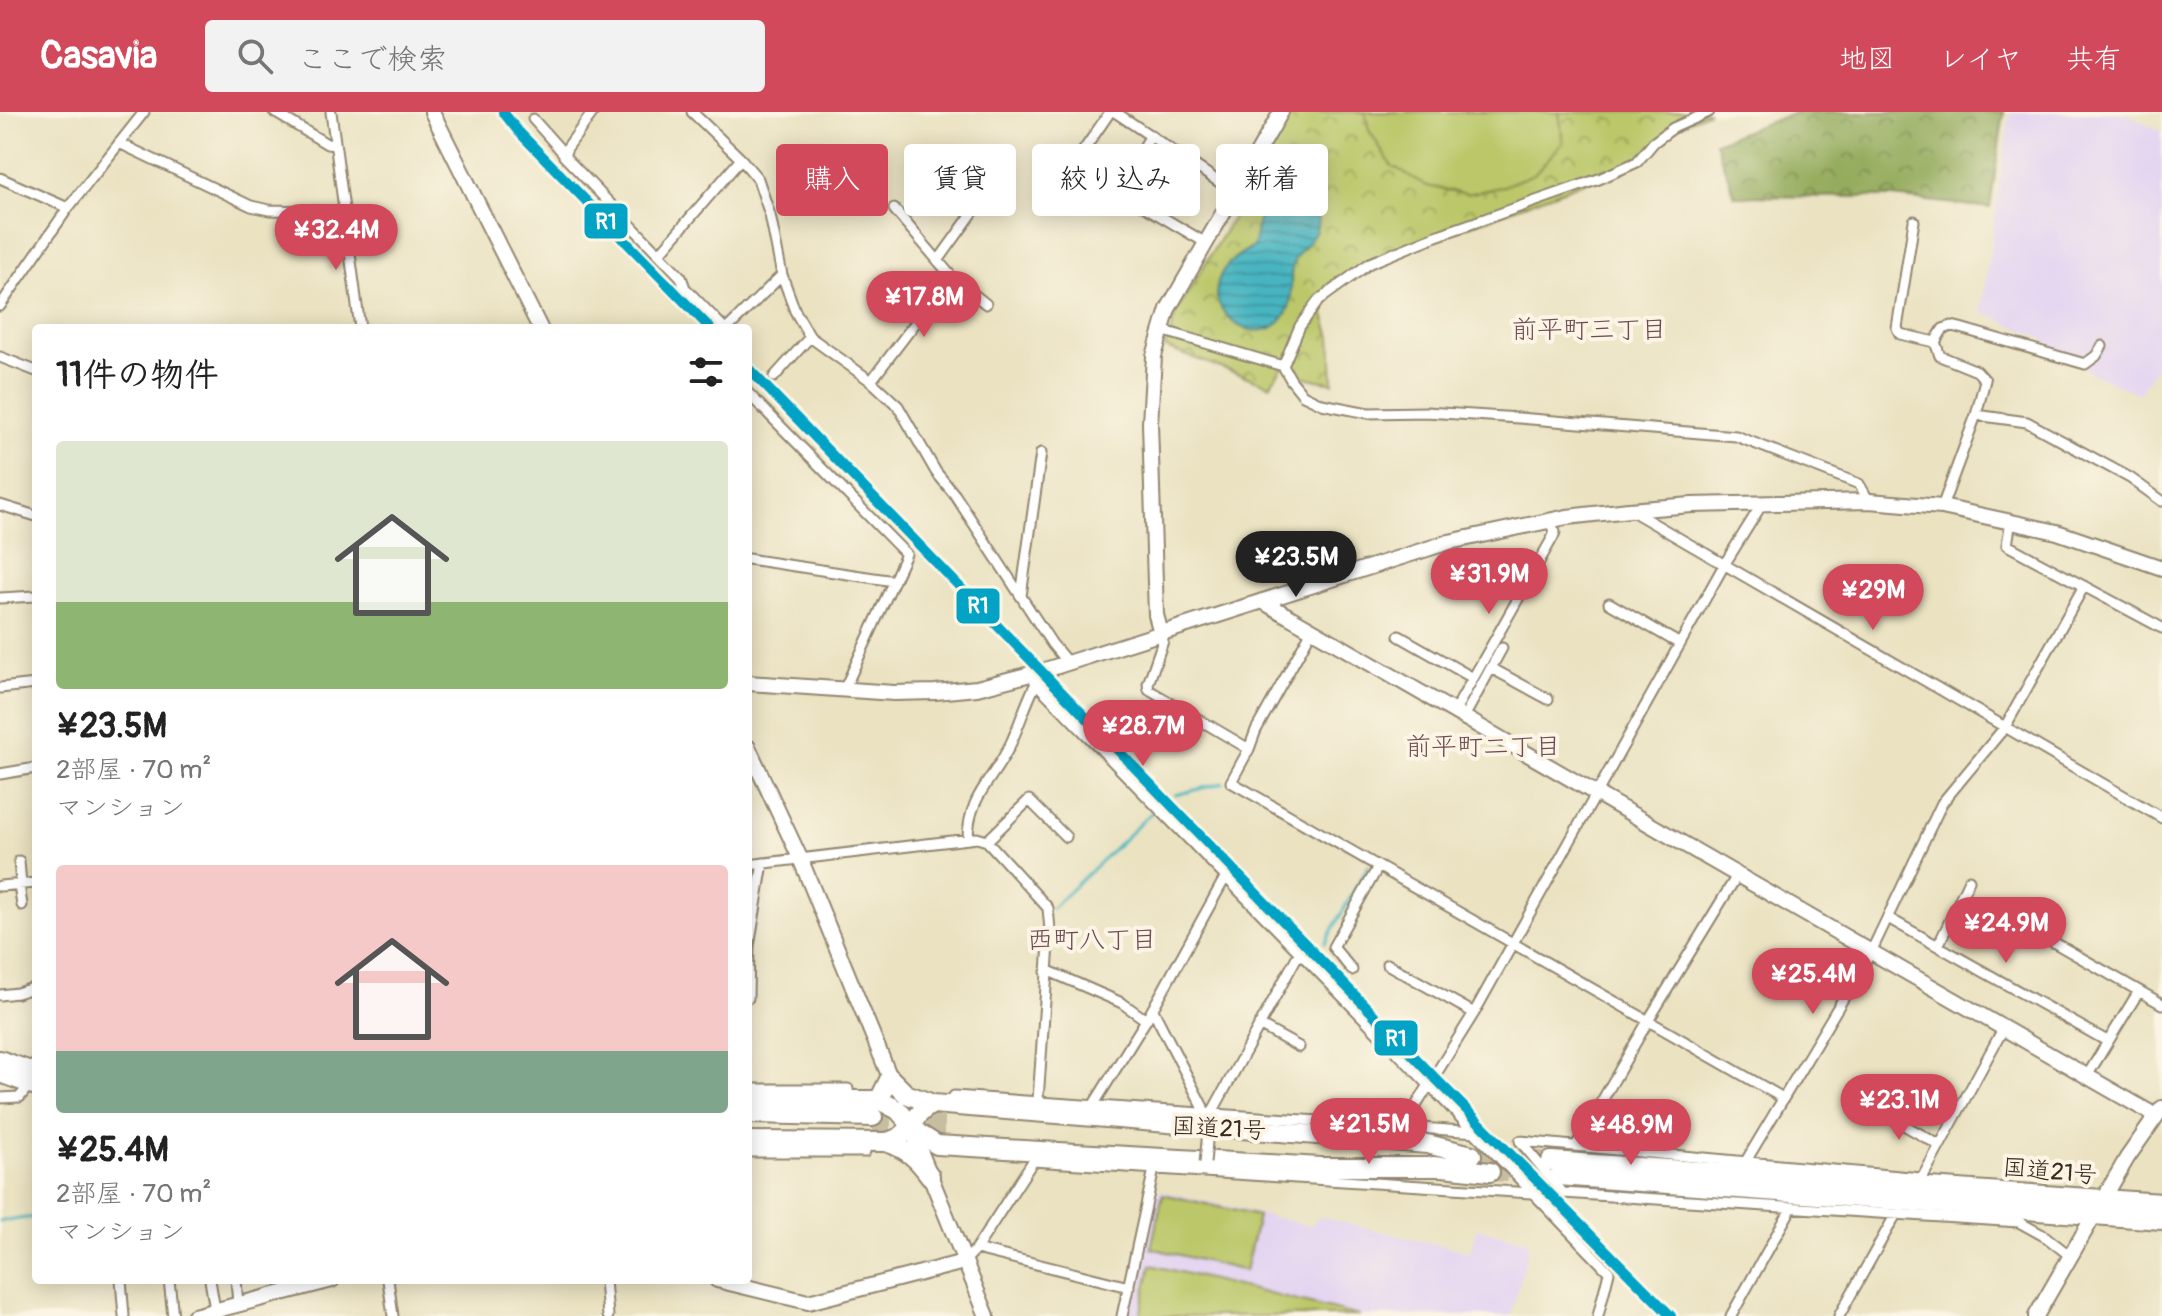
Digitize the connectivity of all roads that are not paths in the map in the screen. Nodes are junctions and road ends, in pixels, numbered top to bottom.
1 (144, 112) edge
2 (274, 112) edge
3 (331, 112) edge
4 (432, 112) edge
5 (593, 112) edge
6 (692, 112) edge
7 (1113, 112) edge
8 (1281, 112) edge
9 (1709, 112) edge
10 (533, 119) dead end
11 (1151, 135) junction
12 (119, 143) junction
13 (1089, 144) edge
14 (1262, 144) edge
15 (335, 145) junction
16 (565, 155) junction
17 (741, 159) junction
18 (0, 178) edge
19 (1216, 180) edge
20 (68, 208) junction
21 (894, 209) dead end
22 (345, 212) junction
23 (970, 216) edge
24 (1221, 216) edge
25 (1914, 221) dead end
26 (1206, 243) junction
27 (659, 254) junction
28 (938, 261) junction
29 (782, 275) junction
30 (951, 276) junction
31 (986, 304) dead end
32 (0, 306) edge
33 (359, 324) edge
34 (538, 324) edge
35 (722, 324) edge
36 (730, 324) edge
37 (1161, 330) junction
38 (810, 337) junction
39 (1935, 342) junction
40 (2102, 346) dead end
41 (0, 357) edge
42 (1283, 366) junction
43 (32, 369) edge
44 (774, 377) dead end
45 (871, 381) junction
46 (752, 397) edge
47 (1976, 415) junction
48 (1041, 453) dead end
49 (1869, 501) junction
50 (2162, 501) edge
51 (1762, 504) junction
52 (0, 505) edge
53 (1942, 507) junction
54 (1629, 510) junction
55 (32, 515) edge
56 (2011, 520) junction
57 (1549, 521) junction
58 (752, 560) edge
59 (1724, 565) junction
60 (2162, 568) edge
61 (894, 581) junction
62 (2084, 586) junction
63 (32, 596) edge
64 (1021, 596) junction
65 (0, 598) edge
66 (1262, 601) junction
67 (1609, 603) dead end
68 (2162, 628) edge
69 (1312, 630) junction
70 (1161, 633) junction
71 (1399, 636) dead end
72 (1680, 644) junction
73 (1502, 648) dead end
74 (1067, 662) junction
75 (1491, 668) junction
76 (1473, 678) junction
77 (1034, 679) junction
78 (752, 683) edge
79 (32, 684) edge
80 (0, 688) edge
81 (844, 690) junction
82 (1548, 699) dead end
83 (1459, 714) junction
84 (2005, 727) junction
85 (1249, 749) junction
86 (752, 756) edge
87 (32, 769) edge
88 (0, 774) edge
89 (1597, 793) junction
90 (2162, 818) edge
91 (1066, 837) dead end
92 (968, 839) junction
93 (987, 841) junction
94 (800, 858) junction
95 (19, 861) dead end
96 (763, 863) junction
97 (752, 864) edge
98 (1378, 867) junction
99 (1738, 874) junction
100 (1226, 876) junction
101 (1969, 880) dead end
102 (32, 883) edge
103 (20, 884) junction
104 (0, 886) edge
105 (22, 905) dead end
106 (2004, 914) dead end
107 (1888, 918) junction
108 (752, 929) edge
109 (1512, 943) junction
110 (1938, 946) junction
111 (1871, 952) junction
112 (1299, 953) junction
113 (1387, 964) dead end
114 (1352, 970) dead end
115 (1046, 972) junction
116 (32, 988) edge
117 (2139, 991) junction
118 (0, 995) edge
119 (2162, 1004) edge
120 (1153, 1010) junction
121 (1474, 1013) junction
122 (1146, 1020) junction
123 (1648, 1021) junction
124 (1259, 1025) junction
125 (2003, 1029) junction
126 (2107, 1041) junction
127 (1299, 1047) dead end
128 (0, 1060) edge
129 (0, 1073) edge
130 (2087, 1076) junction
131 (890, 1078) junction
132 (32, 1080) edge
133 (32, 1081) edge
134 (32, 1083) edge
135 (1429, 1085) junction
136 (752, 1089) edge
137 (0, 1098) edge
138 (1783, 1098) junction
139 (752, 1100) edge
140 (1038, 1100) junction
141 (849, 1101) junction
142 (1094, 1104) junction
143 (1876, 1109) dead end
144 (2159, 1112) edge
145 (752, 1114) edge
146 (1207, 1115) junction
147 (943, 1121) junction
148 (875, 1126) junction
149 (910, 1126) junction
150 (1402, 1128) junction
151 (752, 1129) edge
152 (1477, 1132) junction
153 (752, 1141) edge
154 (1939, 1145) junction
155 (1576, 1146) junction
156 (752, 1152) edge
157 (1746, 1161) junction
158 (1204, 1168) junction
159 (1154, 1169) junction
160 (930, 1176) junction
161 (1920, 1181) junction
162 (1531, 1193) junction
163 (2162, 1203) edge
164 (1792, 1207) junction
165 (2097, 1208) junction
166 (1896, 1214) junction
167 (2162, 1220) edge
168 (976, 1249) junction
169 (2069, 1255) junction
170 (964, 1262) junction
171 (121, 1284) edge
172 (169, 1284) edge
173 (211, 1284) edge
174 (236, 1284) edge
175 (300, 1284) edge
176 (389, 1284) edge
177 (605, 1284) edge
178 (735, 1284) edge
179 (276, 1287) edge
180 (1129, 1287) junction
181 (980, 1299) junction
182 (238, 1304) junction
183 (215, 1313) edge
184 (124, 1316) edge
185 (173, 1316) edge
186 (194, 1316) edge
187 (393, 1316) edge
188 (608, 1316) edge
189 (981, 1316) edge
190 (987, 1316) edge
191 (1122, 1316) edge
192 (1598, 1316) edge
193 (1731, 1316) edge
194 (1839, 1316) edge
195 (2036, 1316) edge

1 - 12 street
2 - 15 street
3 - 15 street
4 - 34 street
5 - 16 street
6 - 17 street
7 - 11 street
7 - 13 street
8 - 14 street
9 - 42 street
10 - 16 street
11 - 19 street
11 - 26 street
12 - 20 street
12 - 22 street
15 - 22 street
16 - 27 street
17 - 27 street
17 - 29 street
18 - 20 street
20 - 32 street
21 - 28 street
22 - 33 street
23 - 28 street
24 - 26 street
25 - 39 street
26 - 37 street
27 - 35 street
28 - 30 street
29 - 36 street
29 - 38 street
30 - 31 street
30 - 45 street
37 - 42 street
37 - 70 street
38 - 44 street
38 - 45 street
39 - 40 street
39 - 47 street
41 - 43 street
42 - 49 street
45 - 64 street
46 - 61 street
47 - 50 street
47 - 53 street
48 - 64 street
49 - 51 street
49 - 53 street
51 - 54 street
51 - 59 street
52 - 55 street
53 - 56 street
54 - 57 street
54 - 59 street
56 - 60 street
56 - 62 street
57 - 66 street
57 - 76 street
58 - 61 street
59 - 72 street
59 - 84 street
61 - 81 street
62 - 68 street
62 - 84 street
63 - 65 street
64 - 74 street
66 - 69 street
66 - 70 street
67 - 72 street
69 - 83 street
69 - 85 street
70 - 74 street
70 - 85 street
71 - 76 street
72 - 89 street
73 - 75 street
74 - 77 street
75 - 82 street
75 - 83 street
76 - 83 street
77 - 81 street
77 - 92 street
77 - 100 street
78 - 81 street
79 - 80 street
83 - 89 street
84 - 90 street
84 - 107 street
85 - 98 street
86 - 94 street
87 - 88 street
89 - 99 street
89 - 109 street
91 - 93 street
92 - 93 street
92 - 94 street
93 - 115 street
94 - 96 street
94 - 131 street
95 - 103 street
96 - 97 street
96 - 108 street
98 - 109 street
98 - 114 street
99 - 111 street
99 - 123 street
100 - 112 street
100 - 120 street
101 - 110 street
102 - 103 street
103 - 104 street
103 - 105 street
106 - 117 street
107 - 110 street
107 - 111 street
109 - 121 street
109 - 123 street
110 - 126 street
111 - 125 street
111 - 138 street
112 - 124 street
112 - 135 street
113 - 121 street
115 - 122 street
115 - 140 street
116 - 118 street
117 - 119 street
117 - 126 street
120 - 122 street
120 - 146 street
121 - 135 street
122 - 142 street
123 - 138 street
123 - 155 street
124 - 127 street
124 - 146 street
125 - 130 street
125 - 154 street
126 - 130 street
128 - 132 highway
129 - 133 highway
130 - 144 street
131 - 147 highway
131 - 148 highway
131 - 149 street
134 - 137 street
135 - 150 street
135 - 152 street
136 - 141 street
138 - 157 street
139 - 141 highway
140 - 142 street
140 - 147 street
141 - 148 highway
142 - 146 street
143 - 154 street
144 - 165 street
145 - 148 highway
146 - 150 street
146 - 158 street, bridge
147 - 147 highway
147 - 149 highway
147 - 149 highway
147 - 160 highway
148 - 149 highway
148 - 149 highway
148 - 151 highway
148 - 153 highway
148 - 156 street
148 - 160 highway
149 - 160 street
150 - 152 street
152 - 162 street
154 - 161 street
155 - 157 street
155 - 164 street
157 - 161 street
158 - 159 street
158 - 162 street
159 - 168 street
159 - 180 street
160 - 170 street
161 - 165 highway, 国道21号
161 - 165 highway, 国道21号
162 - 192 street
163 - 165 highway, 国道21号
164 - 166 street
164 - 193 street
165 - 167 highway, 国道21号
165 - 169 street
166 - 169 street
166 - 194 street
168 - 170 street
168 - 180 street
169 - 195 street
170 - 178 street
170 - 181 street
171 - 184 street
172 - 185 street
173 - 183 street
174 - 182 street
175 - 179 street
176 - 187 street
177 - 188 street
179 - 182 street
180 - 191 street
181 - 189 street
181 - 190 street
182 - 183 street
183 - 186 street

